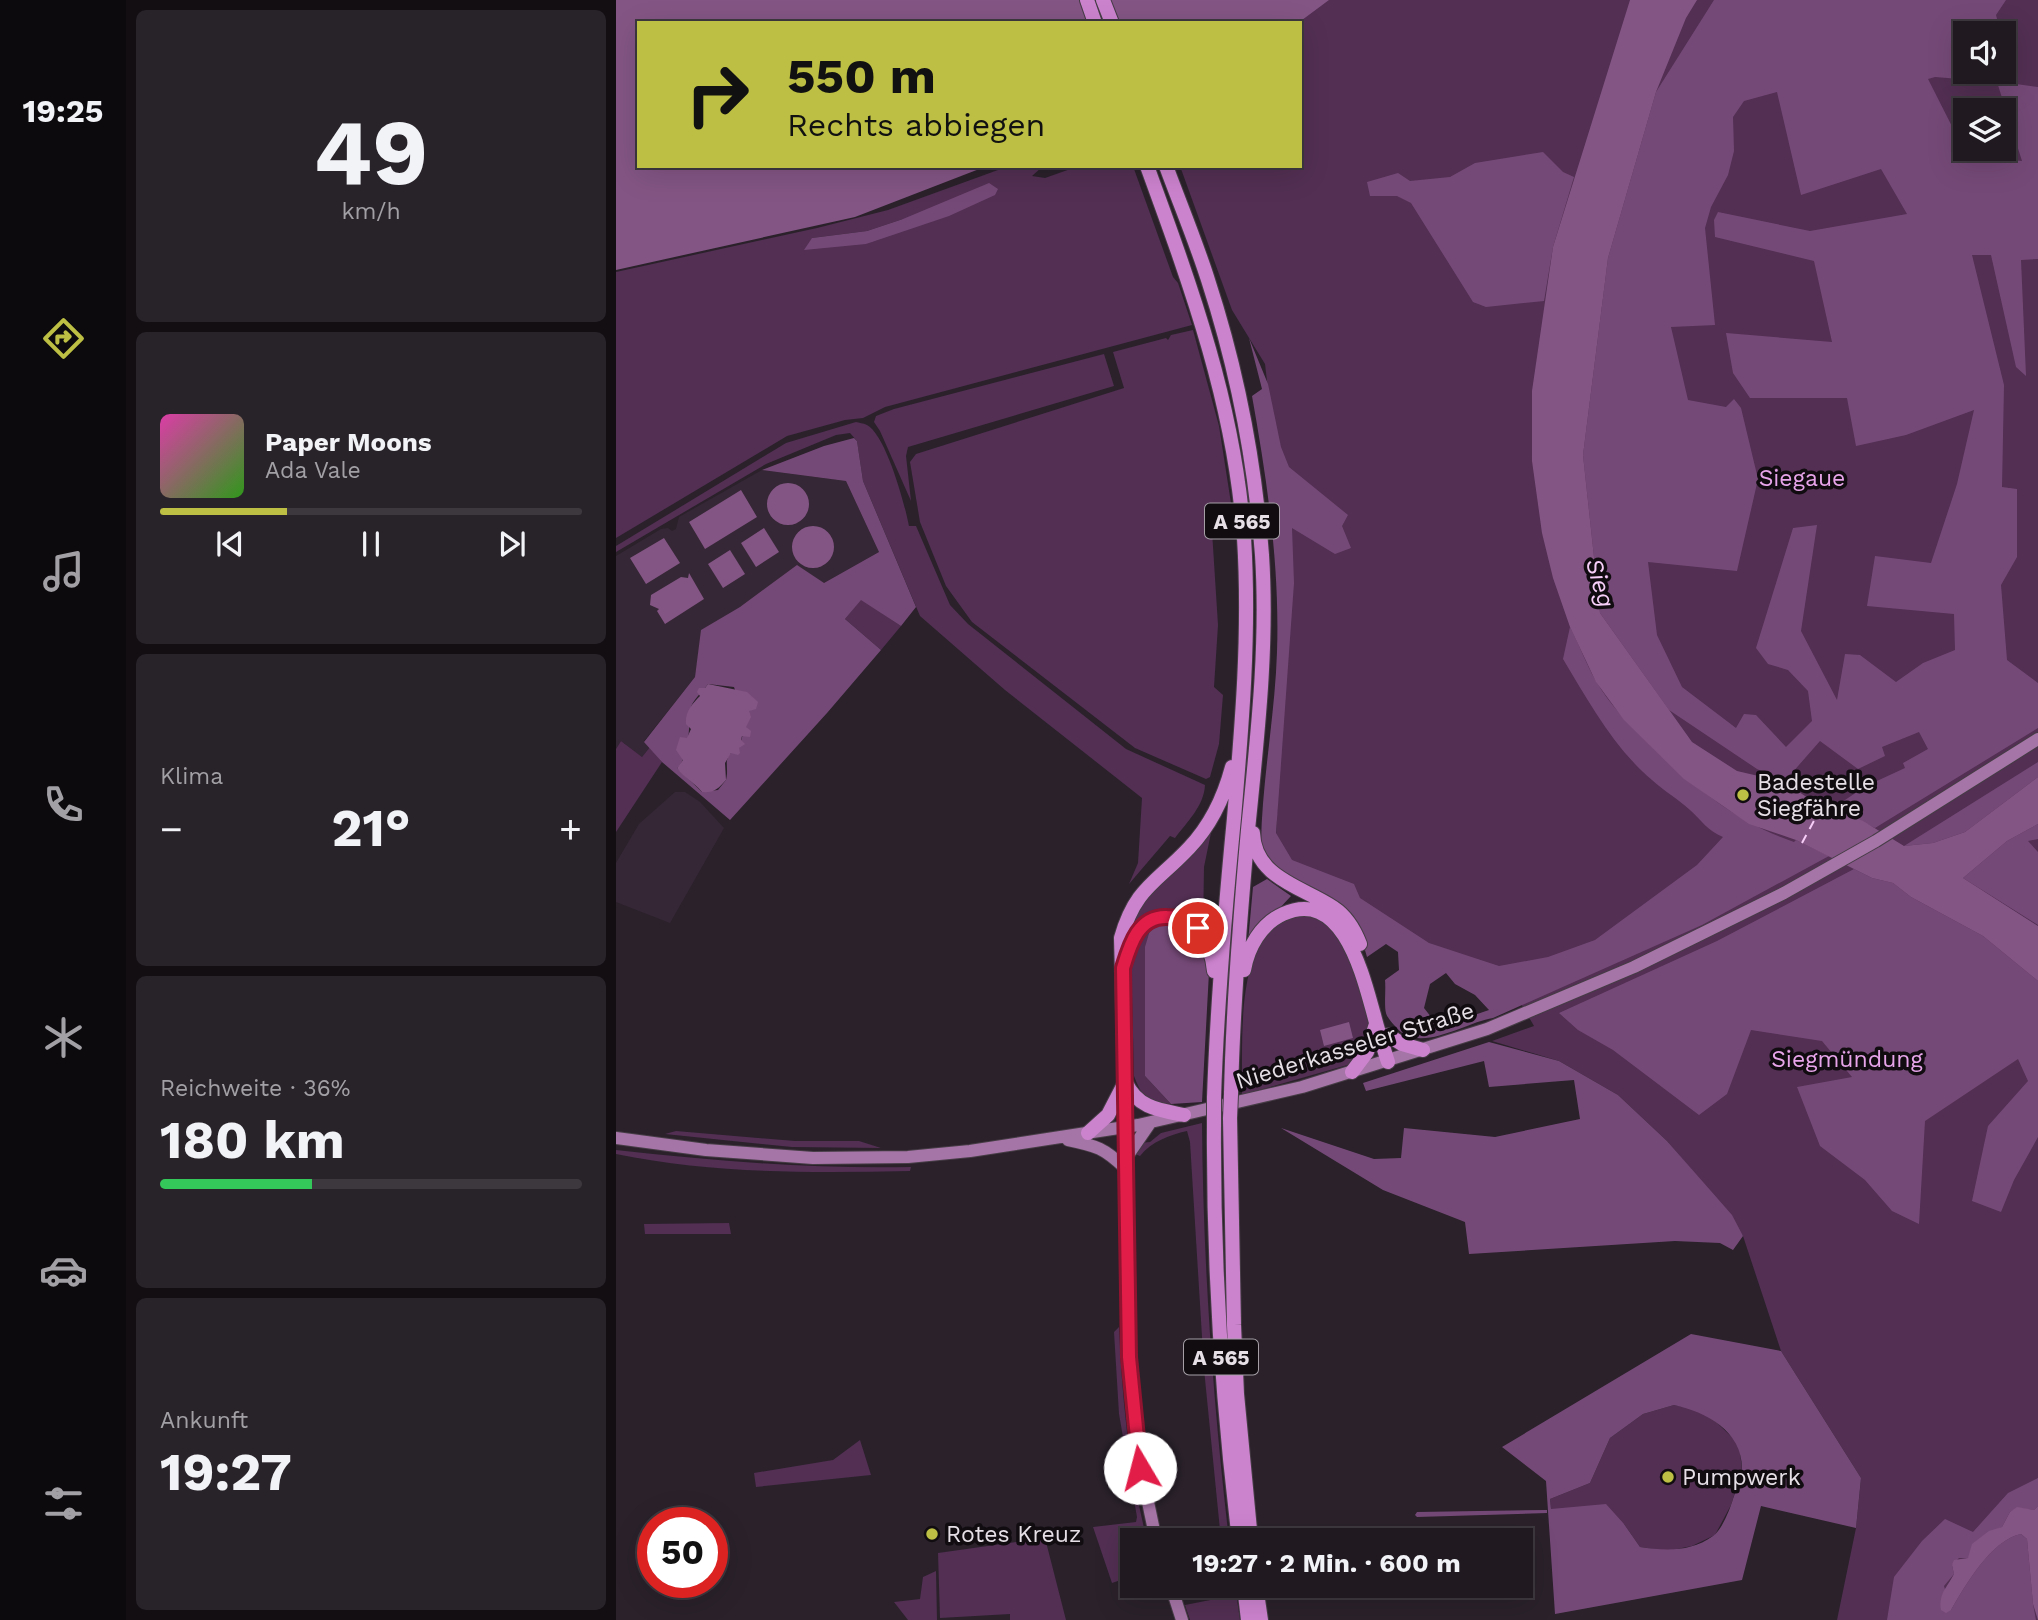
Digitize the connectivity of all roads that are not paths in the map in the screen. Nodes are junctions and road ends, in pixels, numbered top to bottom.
1 (1087, 0) edge
2 (1103, 0) edge
3 (1094, 21) edge
4 (1111, 21) edge
5 (1148, 168) edge
6 (1167, 168) edge
7 (1244, 703) junction
8 (2038, 739) edge
9 (1252, 793) junction
10 (1123, 968) junction
11 (1217, 1003) junction
12 (1376, 1023) junction
13 (1233, 1026) junction
14 (1388, 1035) junction
15 (1423, 1049) junction
16 (1392, 1060) junction
17 (1353, 1072) junction
18 (1125, 1081) junction
19 (1184, 1115) junction
20 (1150, 1123) junction
21 (1126, 1127) junction
22 (1088, 1133) junction
23 (616, 1138) edge
24 (1057, 1138) junction
25 (1126, 1163) junction
26 (1153, 1528) edge
27 (1238, 1528) edge
28 (1250, 1528) edge
29 (1175, 1598) edge
30 (1245, 1598) edge
31 (1258, 1598) edge
32 (1182, 1620) edge
33 (1248, 1620) edge
34 (1261, 1620) edge

1 - 3 highway
2 - 4 highway
5 - 7 highway, A 565
6 - 9 highway, A 565
7 - 10 highway
7 - 11 highway, A 565
8 - 15 main road, Niederkasseler Straße
9 - 13 highway, A 565
9 - 14 highway
10 - 11 highway
10 - 18 highway
11 - 27 highway, A 565, bridge
12 - 13 highway
12 - 16 highway
12 - 17 highway
13 - 28 highway, A 565, bridge
14 - 15 highway
14 - 16 highway
15 - 16 main road, Niederkasseler Straße
16 - 17 main road, Niederkasseler Straße
17 - 19 main road, Niederkasseler Straße
18 - 19 highway
18 - 21 highway
18 - 22 highway
19 - 20 main road, Niederkasseler Straße
20 - 21 main road, Niederkasseler Straße
20 - 25 main road
21 - 22 main road, Niederkasseler Straße
21 - 25 main road
22 - 24 main road, Niederkasseler Straße
23 - 24 main road, Niederkasseler Straße
24 - 25 main road
25 - 26 main road
29 - 32 main road
30 - 33 highway
31 - 34 highway

